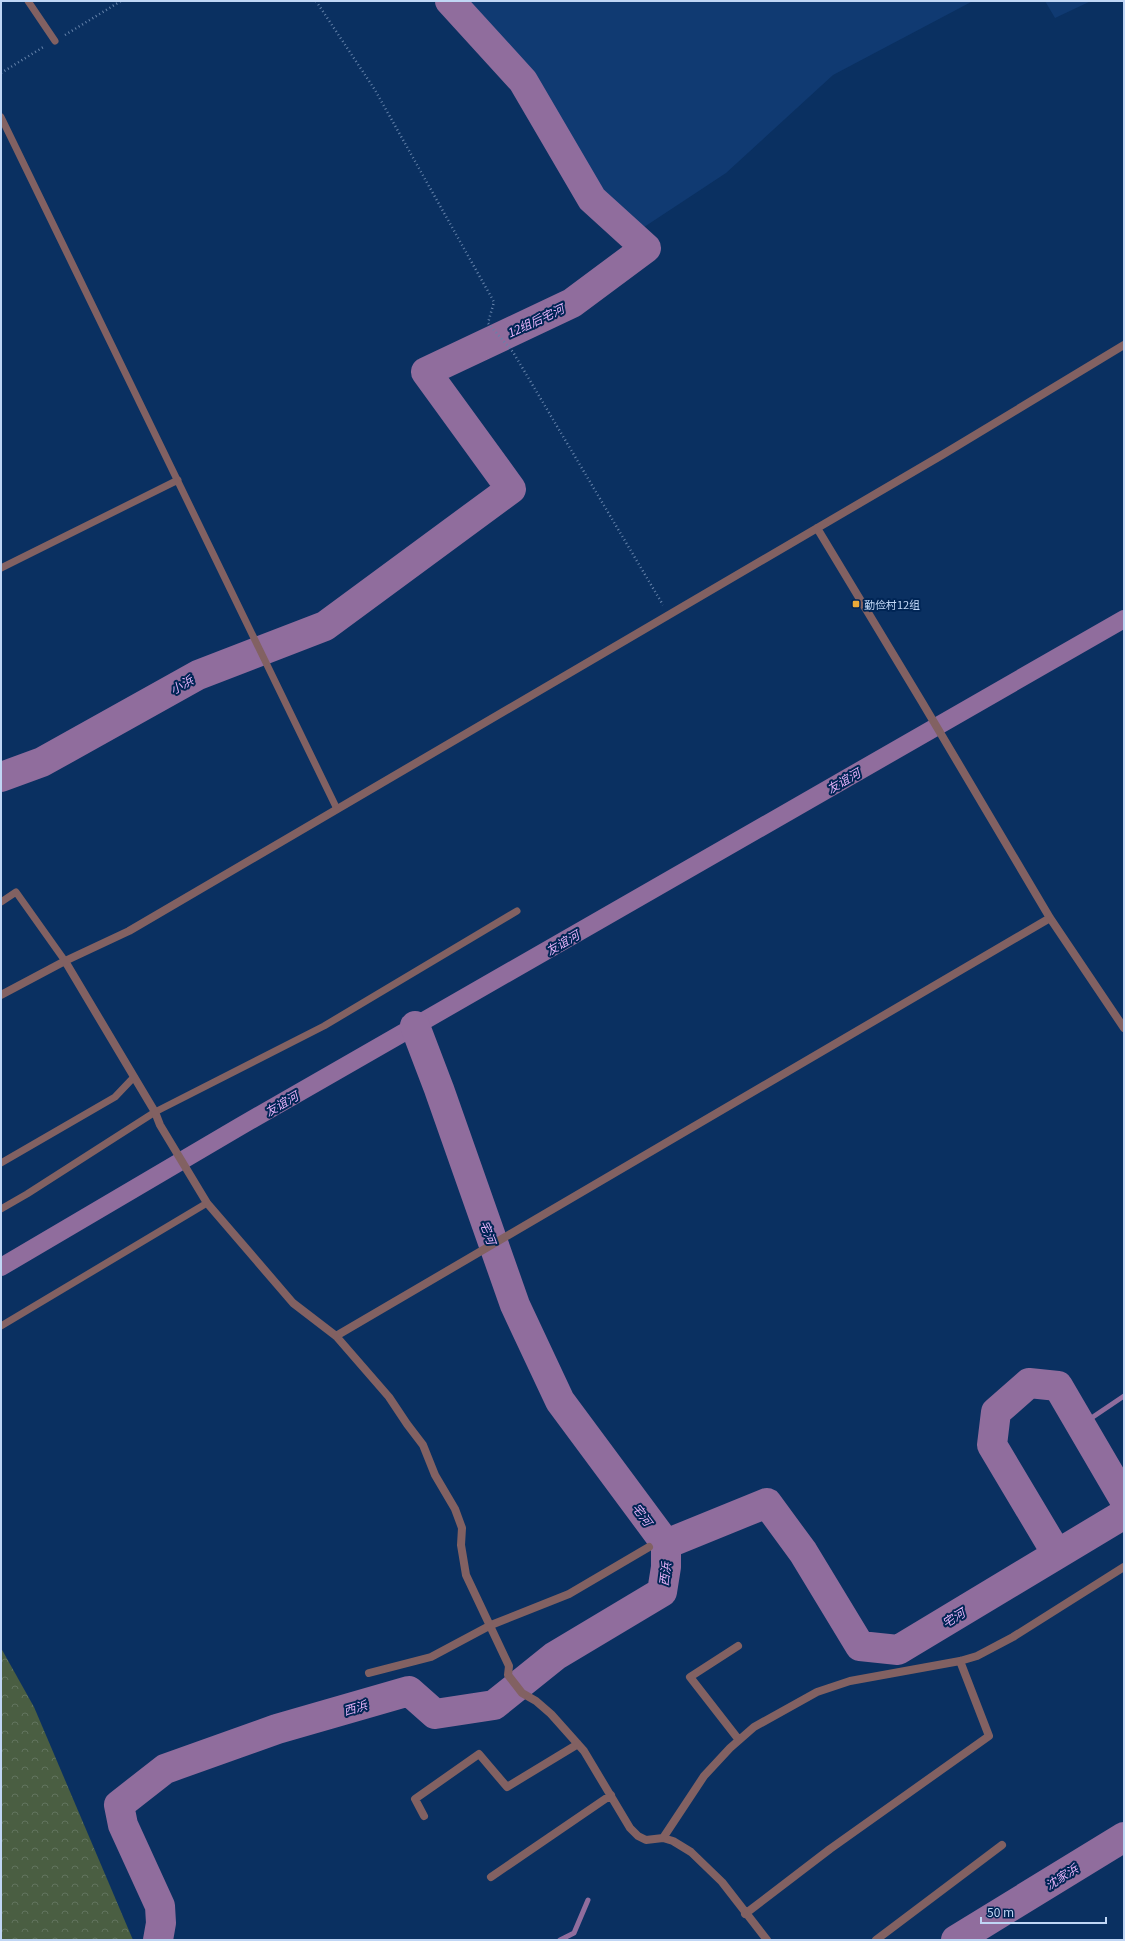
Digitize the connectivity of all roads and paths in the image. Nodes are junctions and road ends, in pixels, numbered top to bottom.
1 (28, 1) edge
2 (316, 1) edge
3 (55, 40) dead end
4 (1, 117) edge
5 (1124, 345) edge
6 (178, 480) junction
7 (817, 528) junction
8 (1, 568) edge
9 (669, 615) junction
10 (337, 809) junction
11 (1, 902) edge
12 (517, 911) dead end
13 (1050, 918) junction
14 (65, 961) junction
15 (1, 995) edge
16 (1124, 1028) edge
17 (134, 1077) junction
18 (155, 1112) junction
19 (1, 1163) edge
20 (207, 1203) junction
21 (1, 1209) edge
22 (1, 1326) edge
23 (336, 1336) junction
24 (649, 1547) dead end
25 (1124, 1566) edge
26 (491, 1625) junction
27 (738, 1646) dead end
28 (960, 1661) junction
29 (369, 1673) dead end
30 (739, 1740) junction
31 (578, 1744) junction
32 (611, 1795) junction
33 (424, 1816) dead end
34 (663, 1838) junction
35 (1002, 1845) dead end
36 (491, 1877) dead end
37 (745, 1914) junction
38 (767, 1940) edge
39 (876, 1940) edge

1 - 3 lane
2 - 9 path
4 - 6 lane
5 - 7 street
6 - 8 lane
6 - 10 lane
7 - 9 street
7 - 13 street
9 - 10 street
10 - 14 street
11 - 14 lane
12 - 18 lane
13 - 16 street
13 - 23 street
14 - 15 street
14 - 17 street
17 - 18 street
17 - 19 lane
18 - 20 street
18 - 21 lane
20 - 22 lane
20 - 23 street
23 - 26 street
24 - 26 street
25 - 28 street
26 - 29 street
26 - 31 street
27 - 30 street
28 - 30 street
28 - 37 street
30 - 34 street
31 - 32 street
31 - 33 street
32 - 34 street
32 - 36 street
34 - 37 street
35 - 39 street
37 - 38 street

